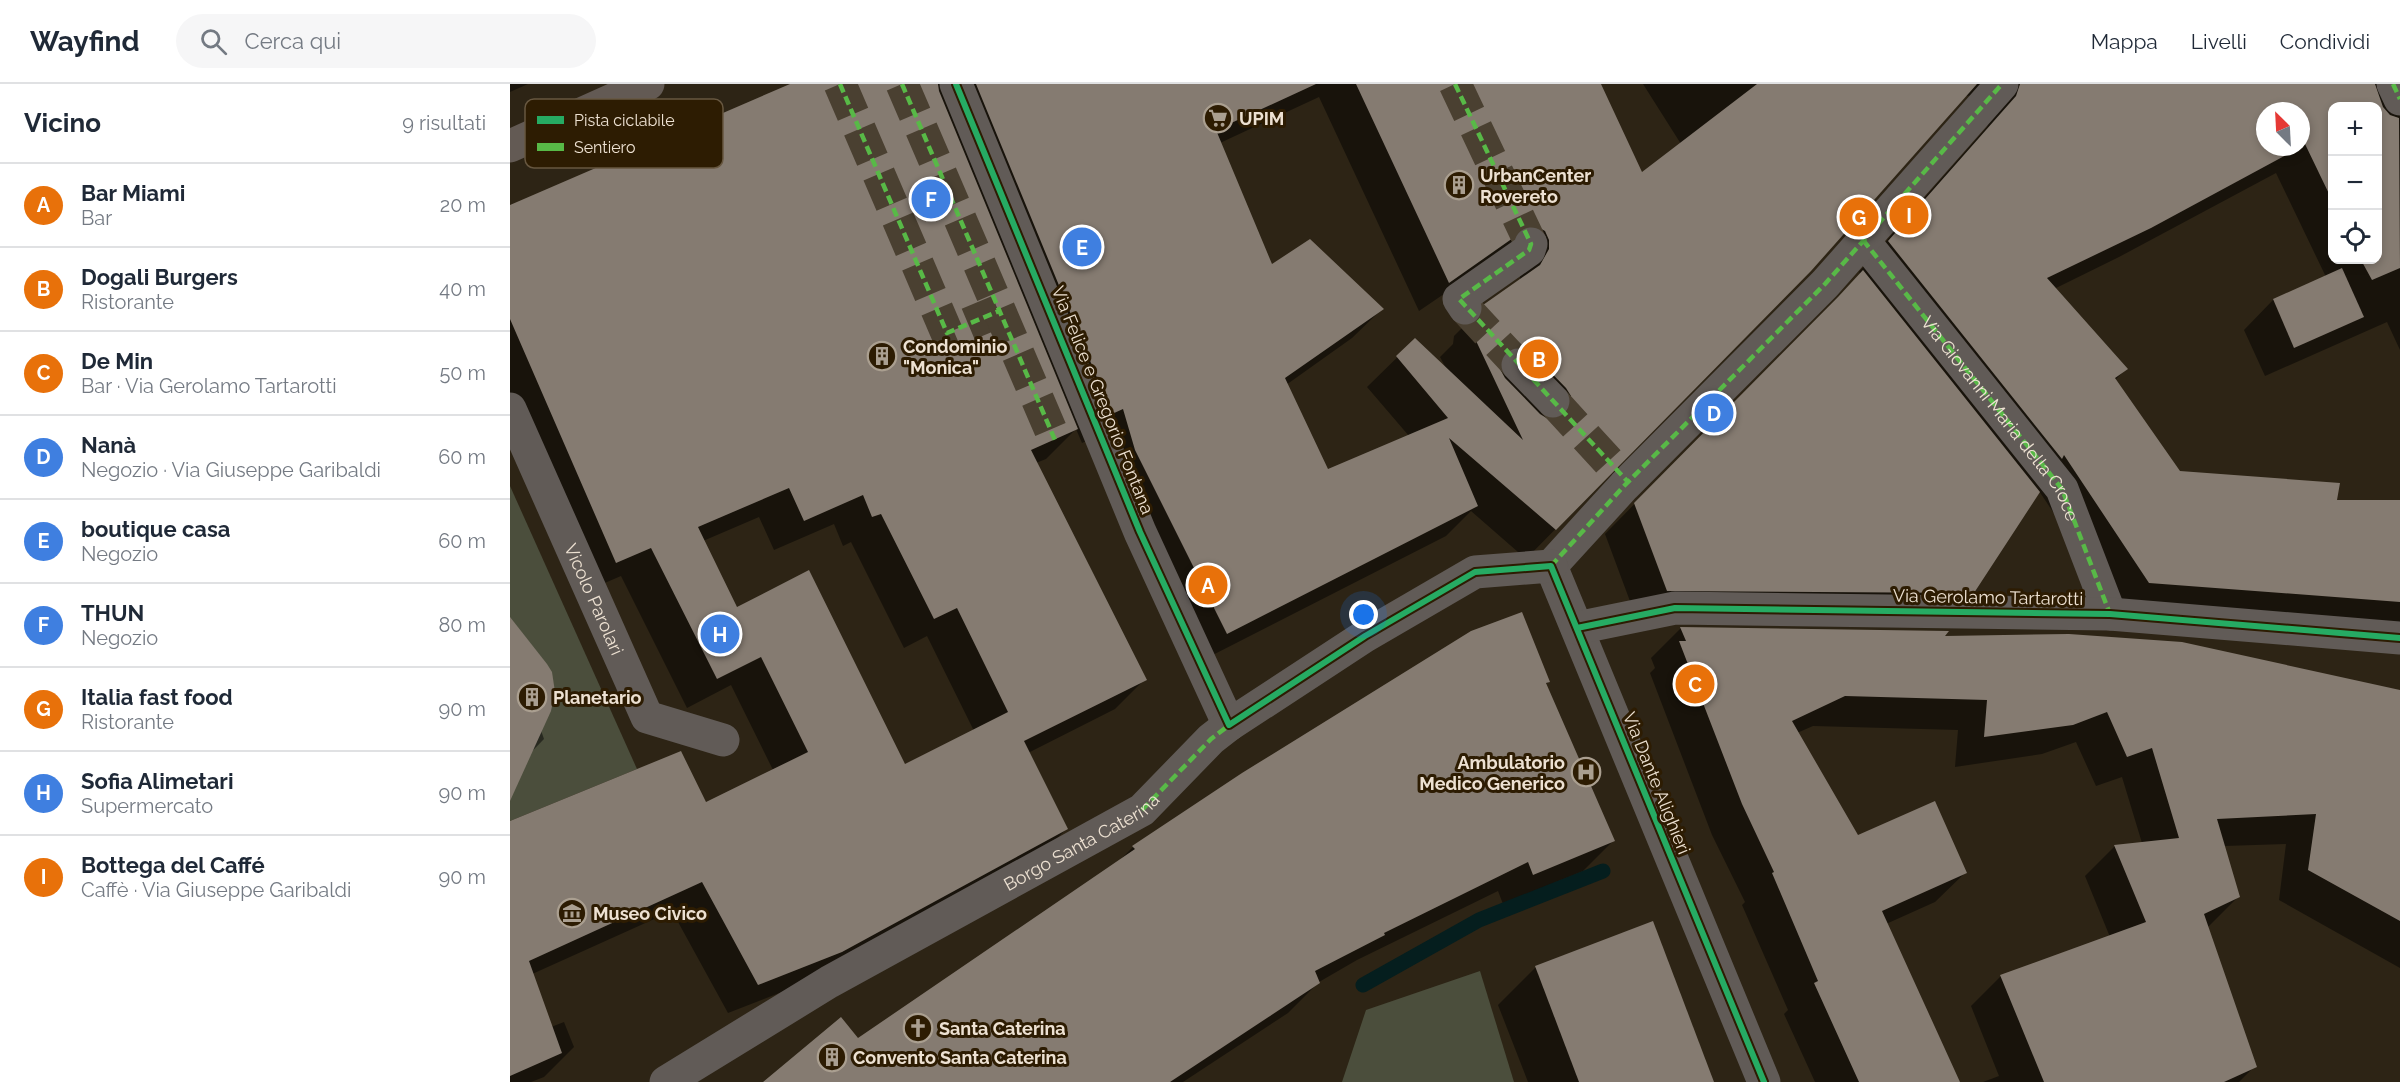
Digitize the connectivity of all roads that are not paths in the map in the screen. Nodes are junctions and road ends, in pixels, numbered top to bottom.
1 (648, 84) edge
2 (956, 84) edge
3 (2001, 84) edge
4 (2393, 84) edge
5 (615, 99) edge
6 (2400, 99) edge
7 (525, 139) edge
8 (510, 146) edge
9 (1863, 240) junction
10 (1530, 244) dead end
11 (1465, 308) dead end
12 (1518, 364) tunnel mouth
13 (1553, 400) tunnel mouth
14 (510, 409) edge
15 (1551, 566) junction
16 (2109, 614) junction
17 (1577, 628) junction
18 (2400, 638) edge
19 (1229, 725) junction
20 (723, 740) dead end
21 (666, 1082) edge
22 (1764, 1082) edge

1 - 5 main road
2 - 19 street, Via Felice e Gregorio Fontana
3 - 9 street
4 - 6 street
7 - 8 main road
9 - 15 street
9 - 16 street, Via Giovanni Maria della Croce
10 - 11 street
12 - 13 street
14 - 20 street, Vicolo Parolari
15 - 17 street, Via Dante Alighieri
15 - 19 street, Borgo Santa Caterina
16 - 17 street, Via Gerolamo Tartarotti
16 - 18 street, Via Gerolamo Tartarotti
17 - 22 street, Via Dante Alighieri
19 - 21 street, Borgo Santa Caterina

